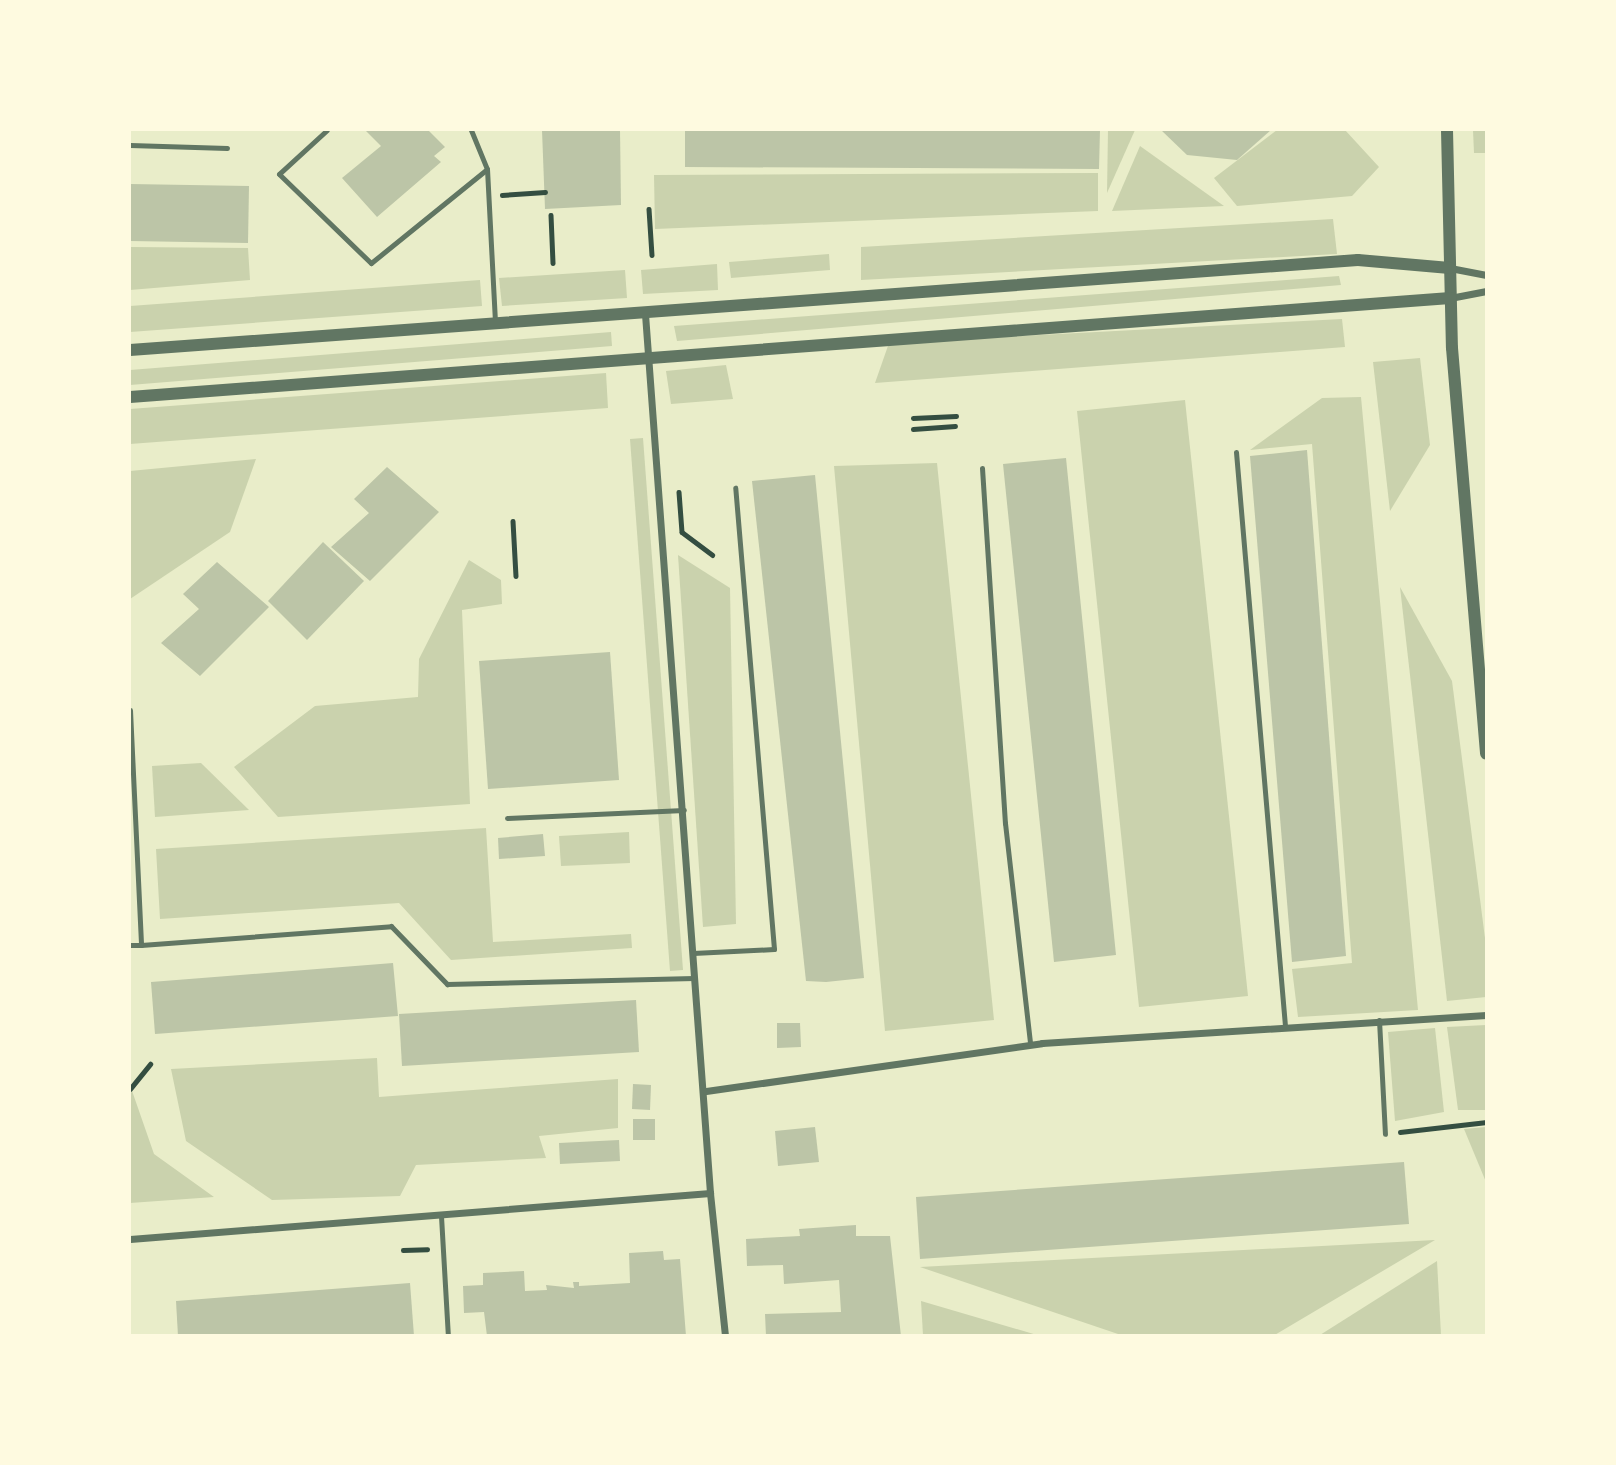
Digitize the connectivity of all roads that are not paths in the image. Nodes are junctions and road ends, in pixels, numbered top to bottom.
1 (327, 130) edge
2 (471, 130) edge
3 (1447, 130) edge
4 (130, 145) edge
5 (227, 148) dead end
6 (487, 169) junction
7 (1450, 268) junction
8 (1486, 275) edge
9 (1486, 291) edge
10 (1450, 298) junction
11 (645, 314) junction
12 (495, 325) junction
13 (130, 350) edge
14 (649, 358) junction
15 (130, 397) edge
16 (1236, 452) dead end
17 (982, 468) dead end
18 (735, 488) dead end
19 (130, 710) edge
20 (1486, 754) edge
21 (684, 810) junction
22 (507, 818) dead end
23 (130, 945) edge
24 (141, 945) junction
25 (693, 953) junction
26 (694, 978) junction
27 (1486, 1015) edge
28 (1379, 1020) junction
29 (1285, 1026) junction
30 (1030, 1044) junction
31 (706, 1091) junction
32 (1385, 1134) road end
33 (710, 1193) junction
34 (440, 1216) junction
35 (130, 1239) edge
36 (448, 1335) edge
37 (725, 1335) edge

1 - 6 lane
2 - 6 lane
3 - 7 street
4 - 5 lane
6 - 12 lane
7 - 8 street
7 - 10 street
7 - 11 street
9 - 10 street
10 - 14 street
10 - 20 street
11 - 12 street
11 - 14 street
12 - 13 street
14 - 15 street
14 - 21 street
16 - 29 lane
17 - 30 lane
18 - 25 lane
19 - 24 lane
21 - 22 lane
21 - 25 street
23 - 24 lane
24 - 26 lane
25 - 26 street
26 - 31 street
27 - 28 street
28 - 29 street
28 - 32 lane
29 - 30 street
30 - 31 street
31 - 33 street
33 - 34 street
33 - 37 street
34 - 35 street
34 - 36 lane

